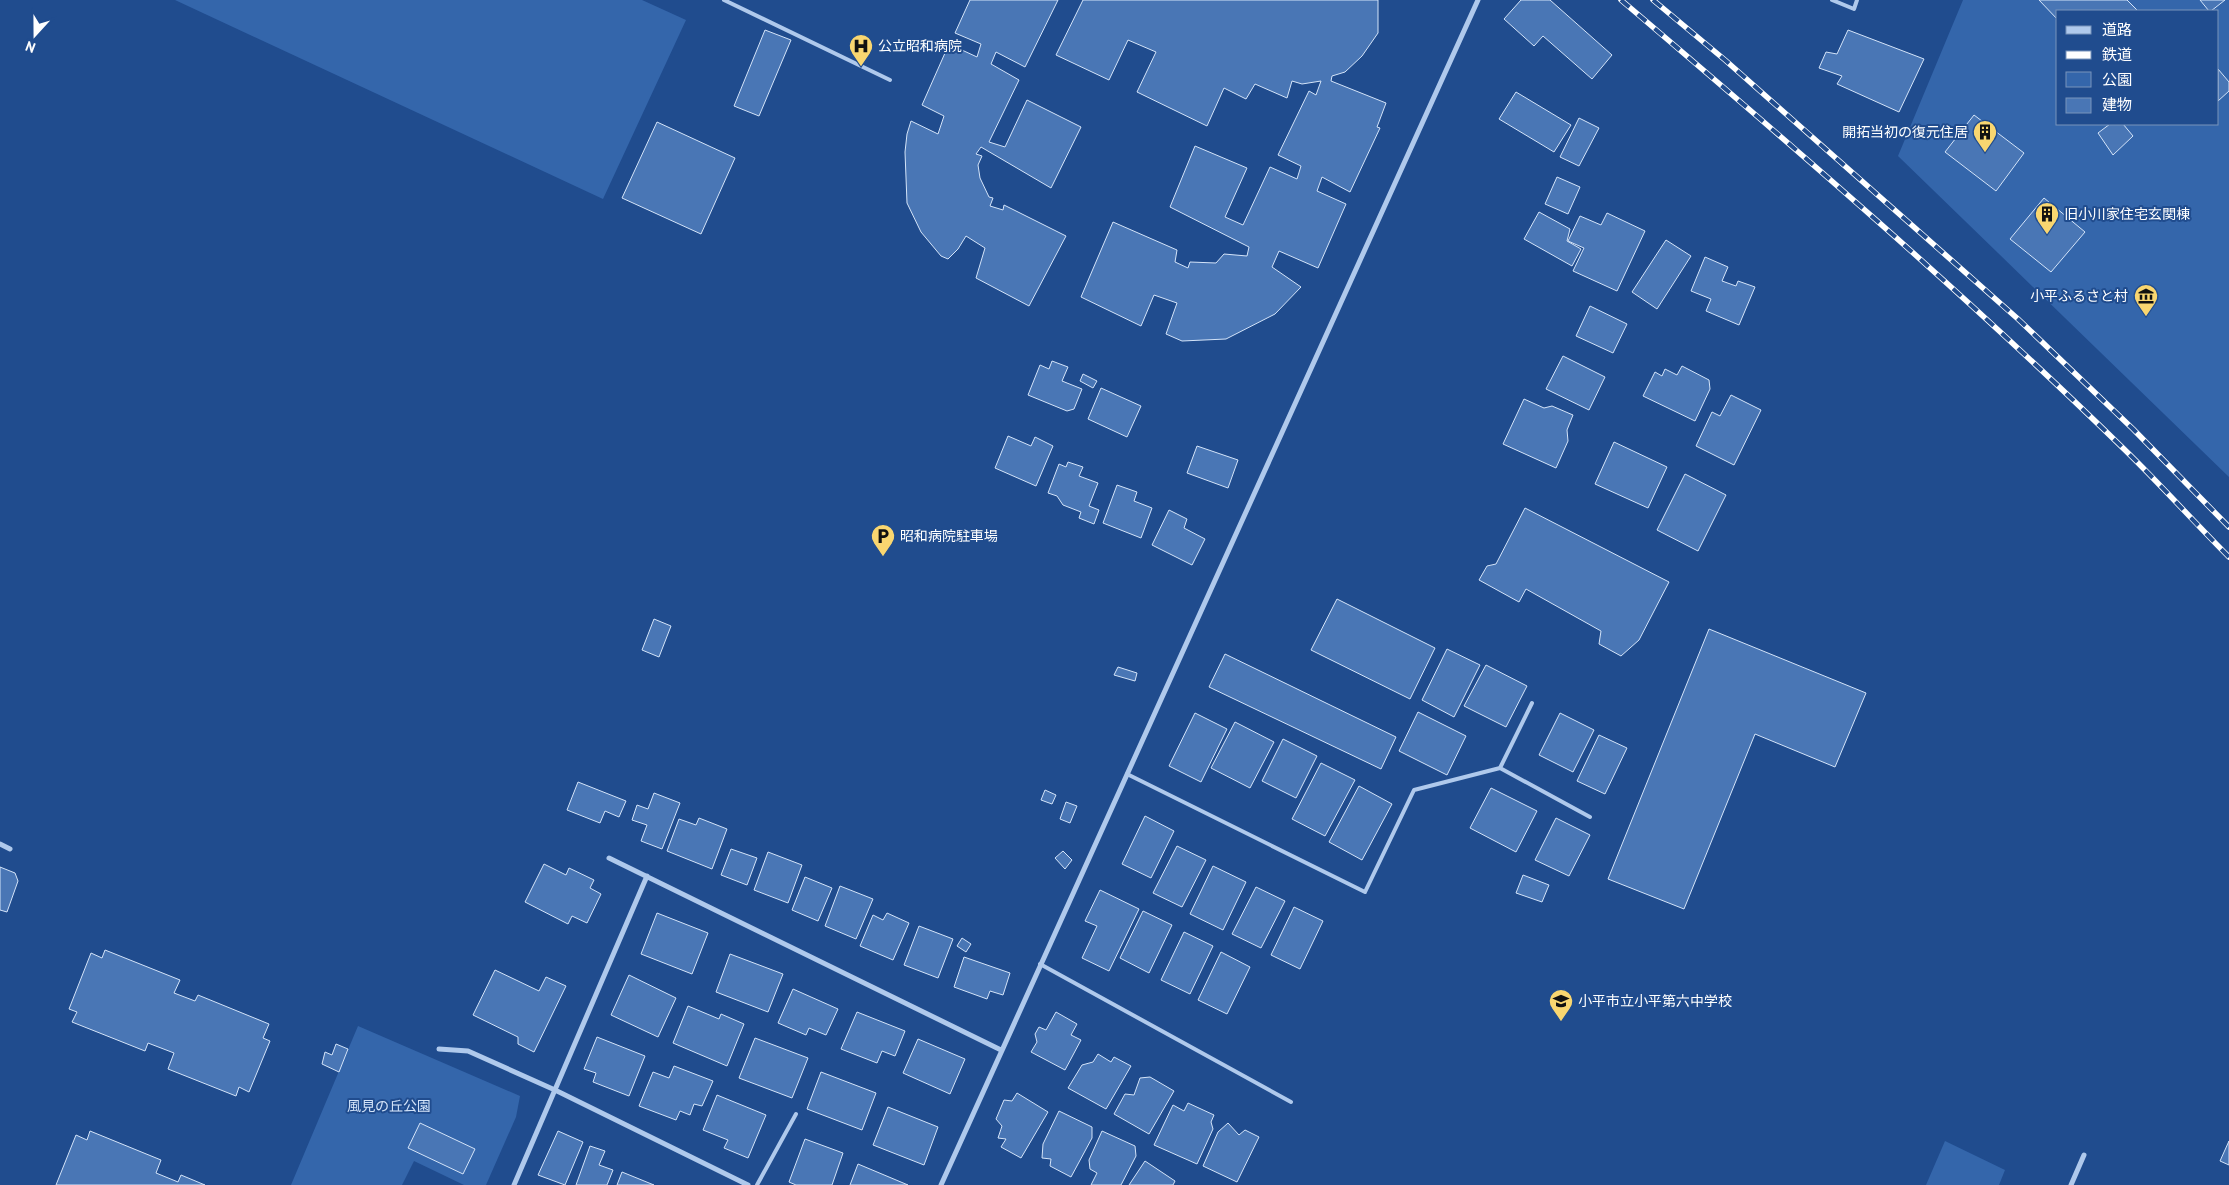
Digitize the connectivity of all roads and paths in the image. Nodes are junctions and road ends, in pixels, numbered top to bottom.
1 (724, 0) edge
2 (1478, 0) edge
3 (1832, 0) edge
4 (1857, 0) edge
5 (890, 80) dead end
6 (1532, 703) dead end
7 (1500, 768) junction
8 (1127, 774) junction
9 (1590, 817) dead end
10 (0, 844) edge
11 (10, 849) dead end
12 (609, 858) dead end
13 (647, 876) junction
14 (1040, 964) junction
15 (439, 1050) dead end
16 (1001, 1050) junction
17 (555, 1090) junction
18 (1291, 1102) dead end
19 (796, 1114) dead end
20 (2084, 1155) dead end
21 (514, 1185) edge
22 (748, 1185) edge
23 (757, 1185) edge
24 (941, 1185) edge
25 (2071, 1185) edge

1 - 5 lane
2 - 8 street
3 - 4 lane
6 - 7 lane
7 - 8 lane
7 - 9 lane
8 - 14 street
10 - 11 street
12 - 13 street
13 - 16 street
13 - 17 street
14 - 16 street
14 - 18 lane
15 - 17 street
16 - 24 street
17 - 21 street
17 - 22 street
19 - 23 lane
20 - 25 street

